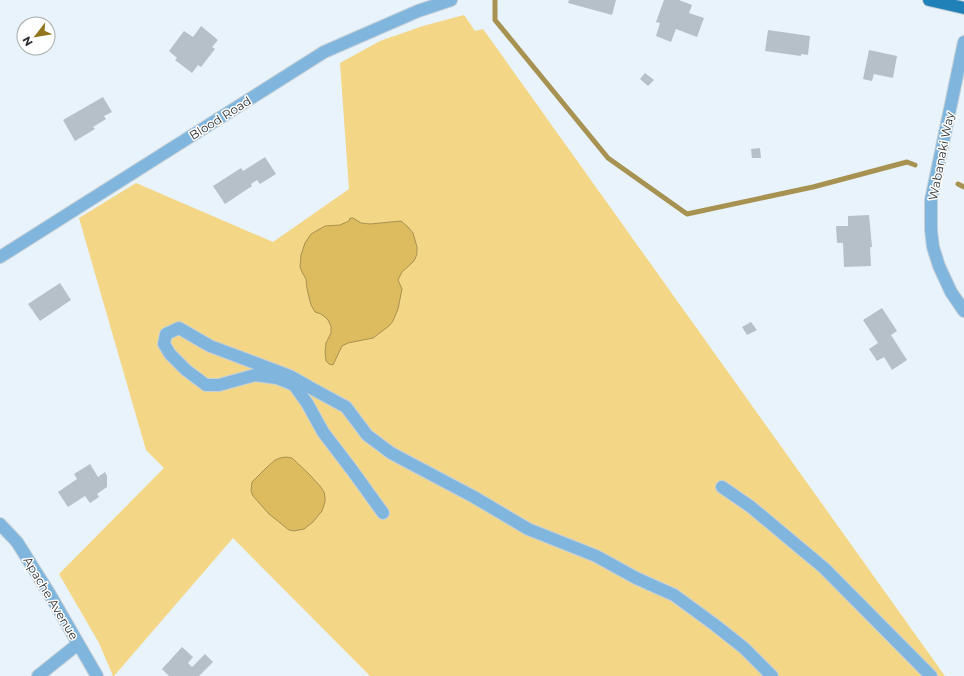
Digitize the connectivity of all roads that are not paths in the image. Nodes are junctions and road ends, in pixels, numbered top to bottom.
1 (451, 0) edge
2 (929, 0) edge
3 (964, 8) edge
4 (964, 42) edge
5 (0, 257) edge
6 (964, 311) edge
7 (722, 487) dead end
8 (383, 513) dead end
9 (0, 524) edge
10 (78, 644) junction
11 (38, 676) edge
12 (97, 676) edge
13 (772, 676) edge
14 (930, 676) edge

1 - 5 street, Blood Road
2 - 3 main road
4 - 6 street, Wabanaki Way
7 - 14 street
8 - 13 street
9 - 10 street, Apache Avenue
10 - 11 street
10 - 12 street, Apache Avenue

